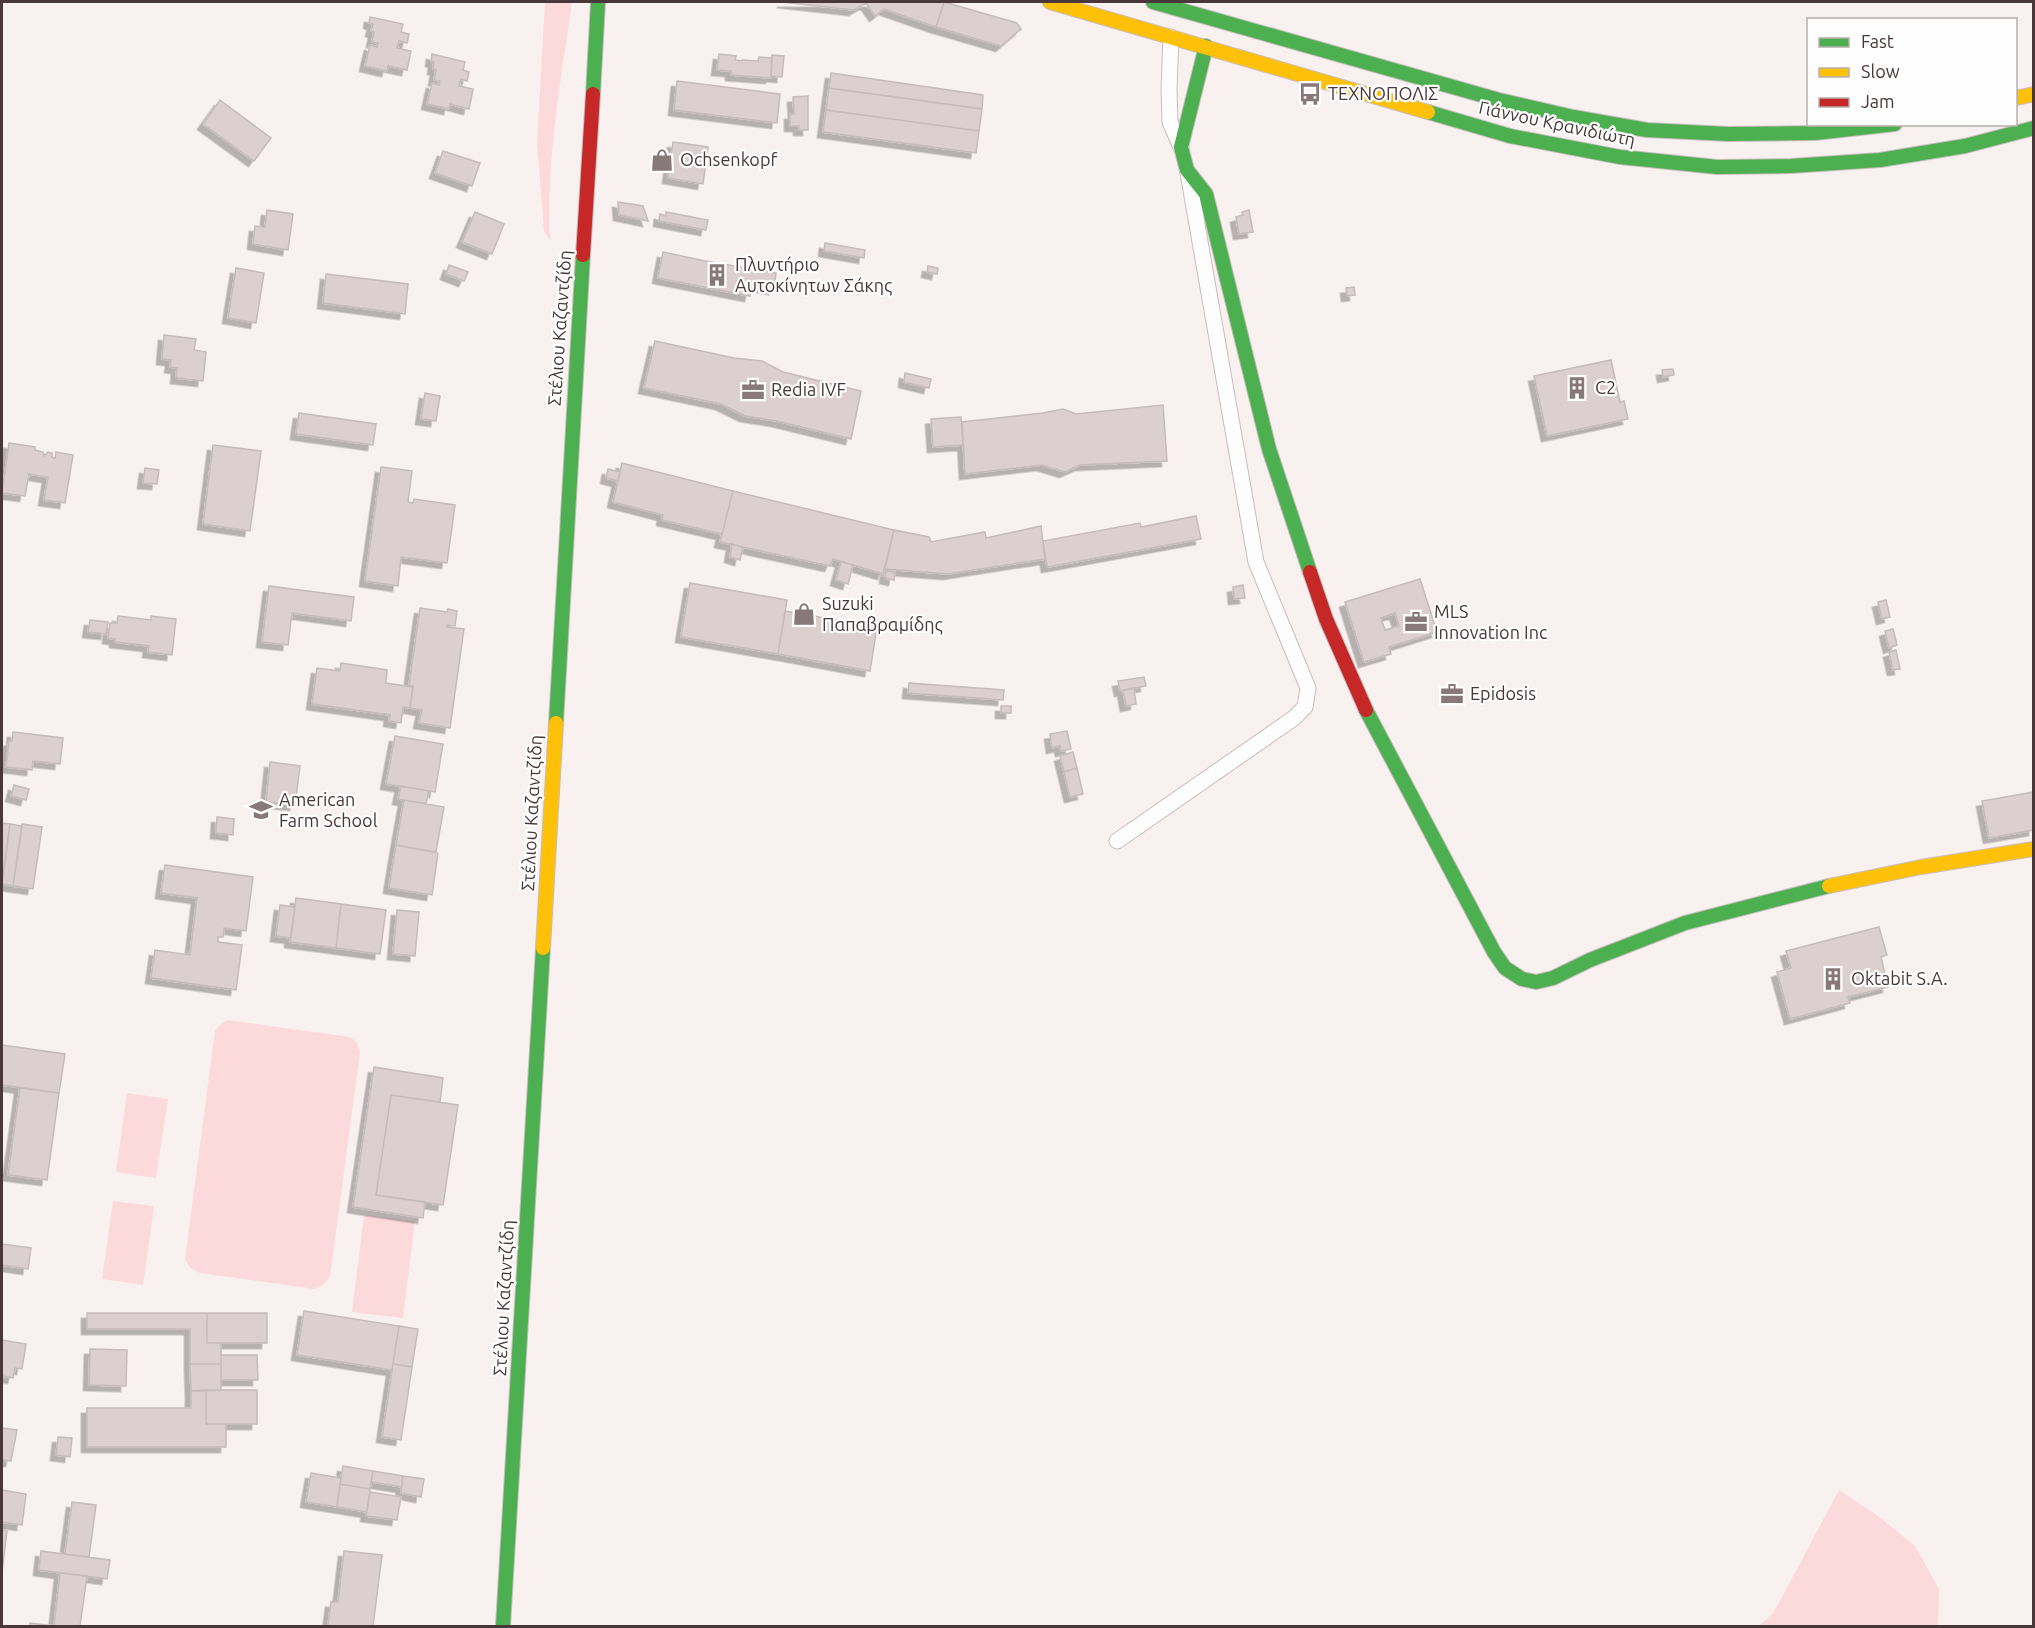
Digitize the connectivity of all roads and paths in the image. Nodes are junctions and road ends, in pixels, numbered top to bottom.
1 (598, 2) edge
2 (1050, 2) edge
3 (1160, 2) edge
4 (1196, 8) edge
5 (1171, 37) junction
6 (1206, 46) junction
7 (2034, 94) edge
8 (2017, 98) edge
9 (1878, 126) edge
10 (2034, 128) edge
11 (1181, 147) junction
12 (1187, 170) junction
13 (1117, 841) dead end
14 (2034, 849) edge
15 (503, 1626) edge

1 - 15 street, Στέλιου Καζαντζίδη
2 - 5 street, Γιάννου Κρανιδιώτη
3 - 4 street, Γιάννου Κρανιδιώτη
4 - 9 street, Γιάννου Κρανιδιώτη
5 - 6 street, Γιάννου Κρανιδιώτη
5 - 11 street
6 - 10 street, Γιάννου Κρανιδιώτη
6 - 11 street
7 - 8 street
11 - 12 street
12 - 13 street
12 - 14 street

